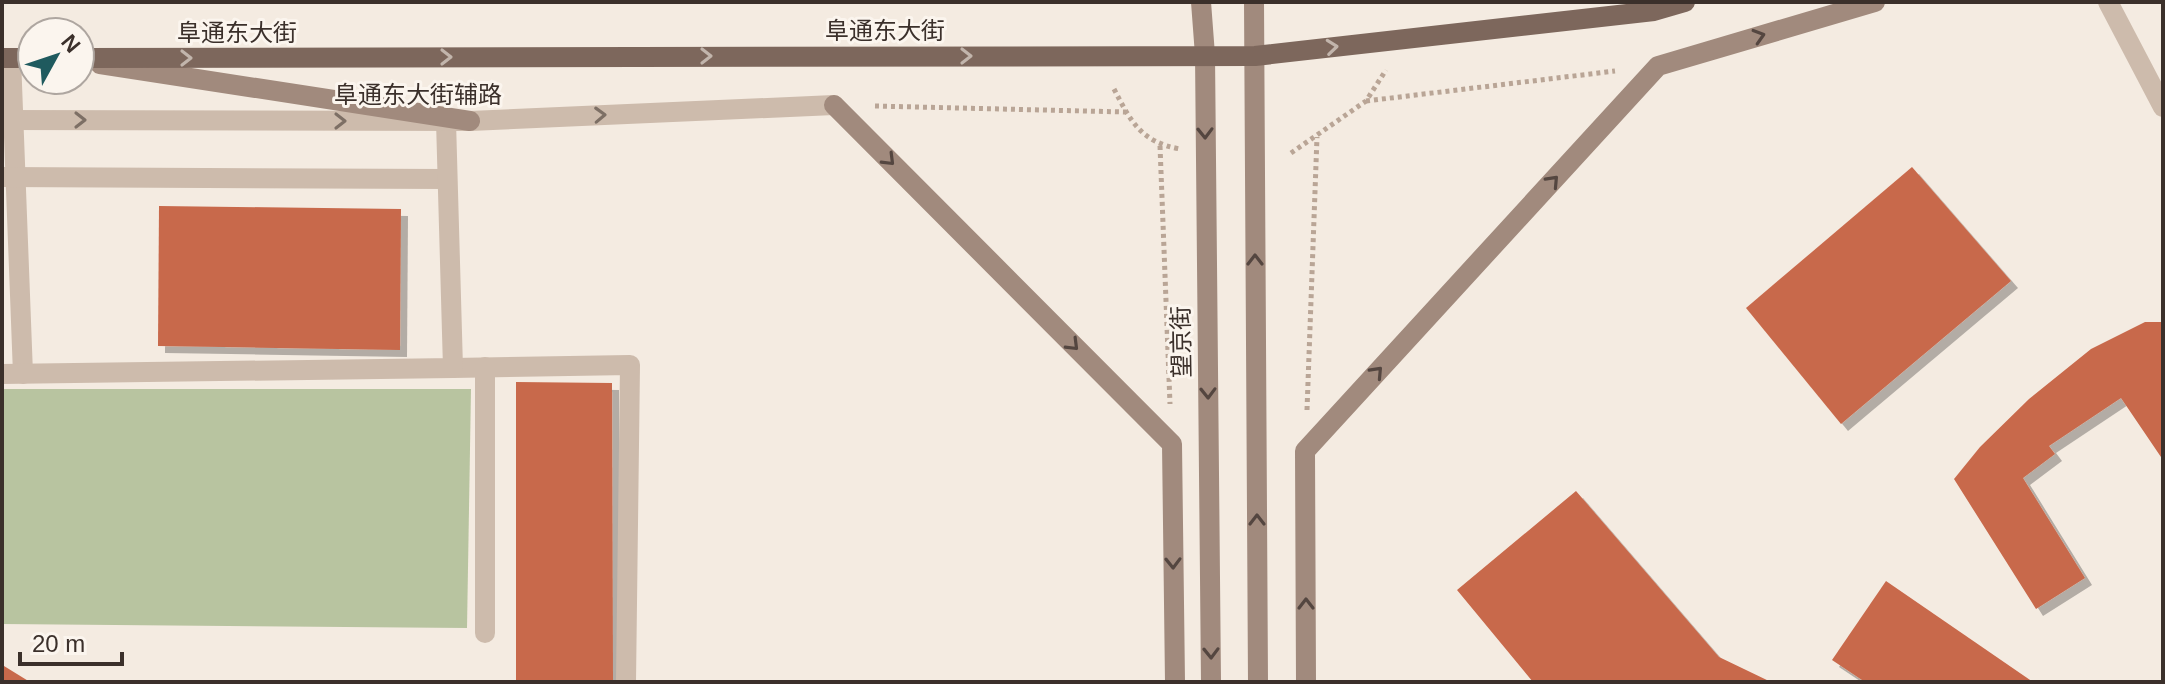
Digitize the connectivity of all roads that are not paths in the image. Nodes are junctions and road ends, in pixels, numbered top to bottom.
1 (1201, 2) edge
2 (1254, 2) edge
3 (1685, 2) edge
4 (1875, 2) edge
5 (2108, 2) edge
6 (1205, 55) junction
7 (1255, 56) junction
8 (15, 58) edge
9 (96, 60) edge
10 (96, 63) edge
11 (834, 105) joint
12 (2163, 107) edge
13 (8, 120) edge
14 (446, 121) junction
15 (470, 121) junction
16 (9, 177) edge
17 (447, 179) junction
18 (485, 367) junction
19 (453, 368) junction
20 (2, 374) edge
21 (23, 374) junction
22 (485, 633) dead end
23 (626, 682) edge
24 (1175, 682) edge
25 (1211, 682) edge
26 (1258, 682) edge
27 (1306, 682) edge

1 - 6 main road, 望京街
2 - 7 main road
7 -> 3 main road, 阜通东大街
27 -> 4 main road
5 - 12 street
6 - 7 main road, 阜通东大街
9 -> 6 main road, 阜通东大街
6 -> 25 main road, 望京街
26 -> 7 main road
8 - 13 street
10 - 15 main road
15 -> 11 street, 阜通东大街辅路
11 -> 24 main road
13 -> 14 street, 阜通东大街辅路
13 - 16 street
14 - 15 street, 阜通东大街辅路
14 - 17 street
16 - 17 street
16 - 21 street
17 - 19 street
18 - 19 street
18 - 22 street
18 - 23 street
19 - 21 street
20 - 21 street

